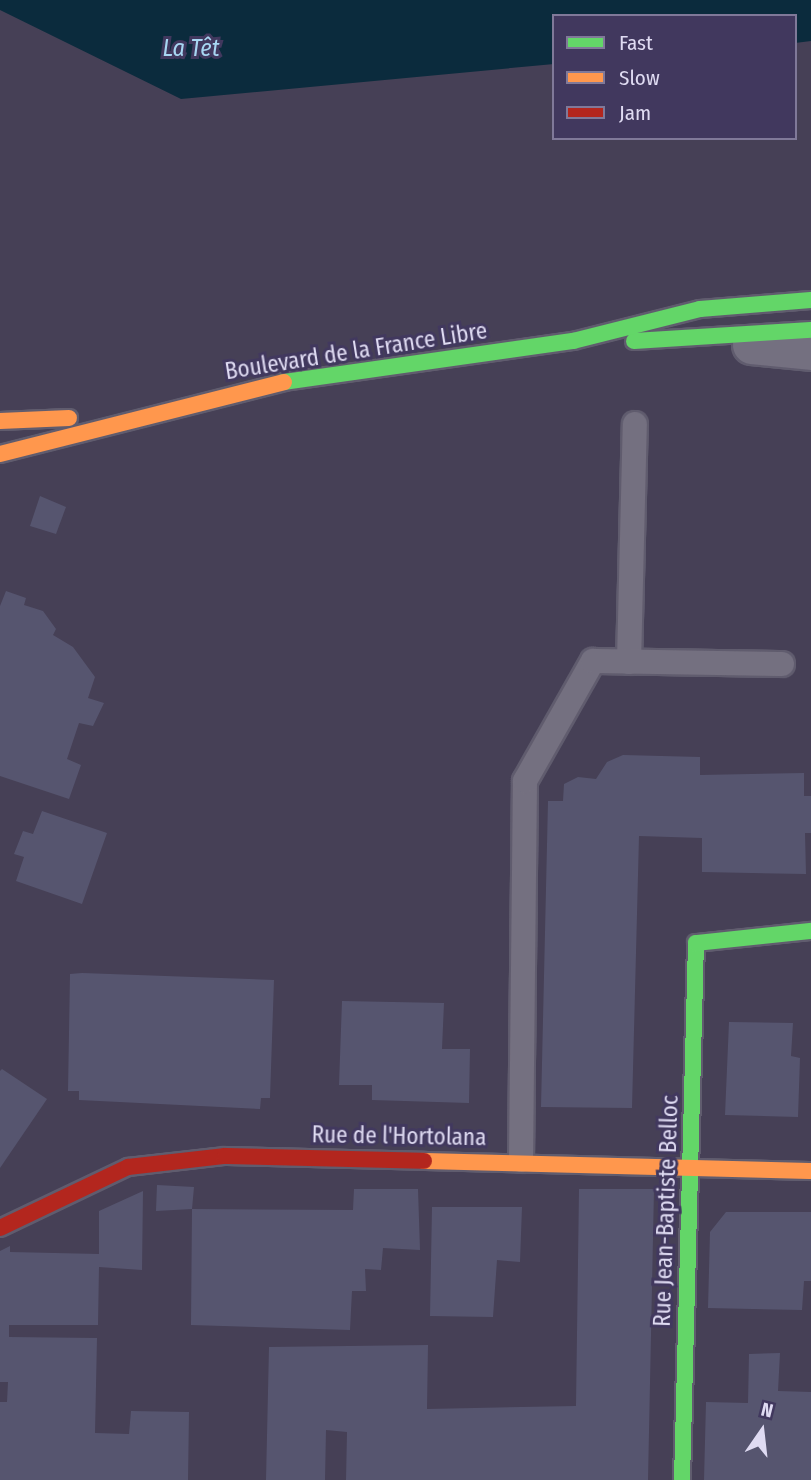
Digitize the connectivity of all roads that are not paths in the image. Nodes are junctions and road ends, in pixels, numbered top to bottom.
1 (811, 300) edge
2 (811, 330) edge
3 (704, 340) junction
4 (573, 341) junction
5 (811, 351) edge
6 (148, 415) junction
7 (0, 421) edge
8 (635, 424) dead end
9 (0, 454) edge
10 (629, 662) junction
11 (782, 664) dead end
12 (811, 931) edge
13 (521, 1160) junction
14 (690, 1170) junction
15 (811, 1171) edge
16 (0, 1228) edge
17 (682, 1480) edge

1 - 4 street, Boulevard de la France Libre
2 - 3 street, Boulevard de la France Libre
3 - 4 street, Boulevard de la France Libre
3 - 5 street
4 - 6 street, Boulevard de la France Libre
6 - 7 street, Boulevard de la France Libre
6 - 9 street, Boulevard de la France Libre
8 - 10 lane
10 - 11 lane
10 - 13 lane
12 - 14 street, Rue Jean-Baptiste Belloc
13 - 14 street, Rue de l'Hortolana
13 - 16 street, Rue de l'Hortolana
14 - 15 street, Rue de l'Hortolana
14 - 17 street, Rue Jean-Baptiste Belloc

